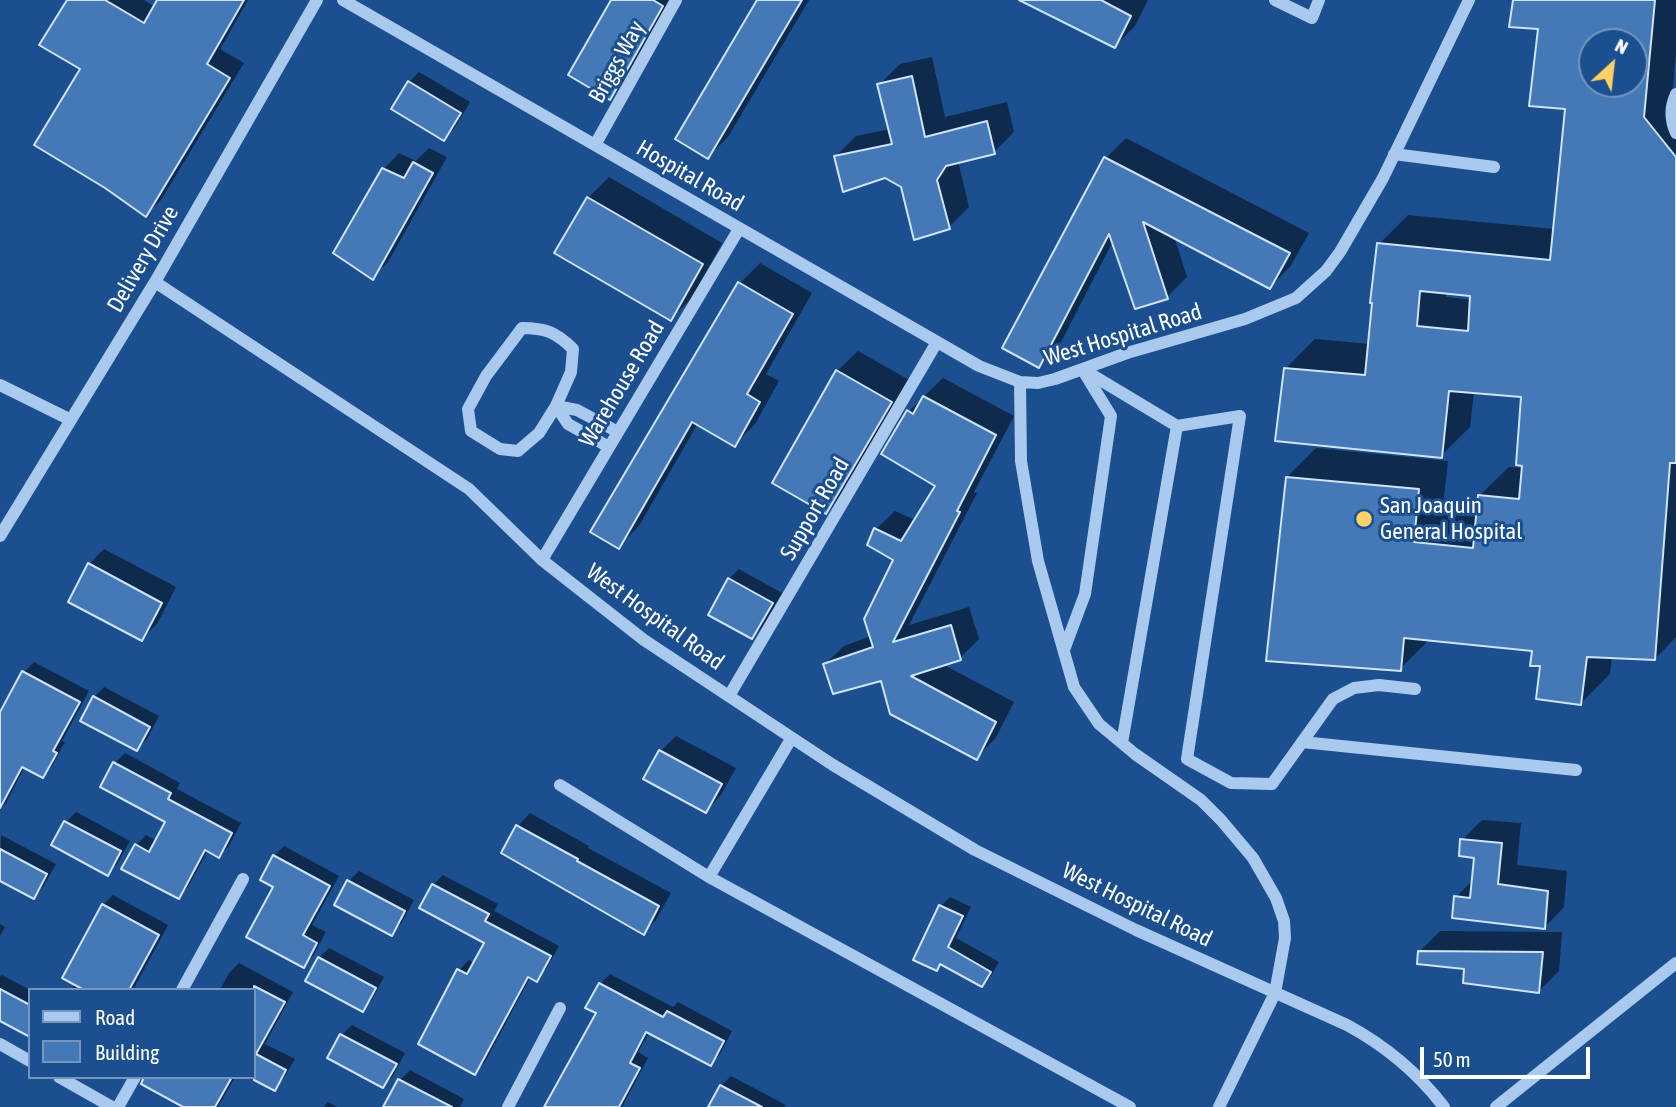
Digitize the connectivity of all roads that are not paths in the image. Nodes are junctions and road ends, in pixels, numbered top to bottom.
1 (317, 0) edge
2 (343, 0) edge
3 (676, 0) edge
4 (1275, 0) edge
5 (1319, 0) edge
6 (1469, 0) edge
7 (1676, 94) edge
8 (1676, 133) edge
9 (595, 145) junction
10 (1394, 154) junction
11 (1494, 167) dead end
12 (739, 229) junction
13 (155, 282) junction
14 (937, 342) junction
15 (1082, 369) junction
16 (1020, 382) junction
17 (0, 385) edge
18 (556, 406) junction
19 (71, 420) junction
20 (1177, 426) junction
21 (618, 432) junction
22 (609, 447) junction
23 (0, 536) edge
24 (542, 560) junction
25 (1064, 650) junction
26 (1415, 689) dead end
27 (729, 696) junction
28 (791, 738) junction
29 (1302, 742) junction
30 (1122, 743) junction
31 (1576, 770) dead end
32 (560, 785) dead end
33 (709, 877) junction
34 (243, 879) dead end
35 (1676, 963) edge
36 (183, 988) edge
37 (1275, 993) junction
38 (560, 1008) dead end
39 (0, 1044) edge
40 (28, 1060) edge
41 (63, 1079) edge
42 (134, 1079) edge
43 (113, 1107) edge
44 (118, 1107) edge
45 (508, 1107) edge
46 (1130, 1107) edge
47 (1219, 1107) edge
48 (1444, 1107) edge
49 (1496, 1107) edge

1 - 13 street, Delivery Drive
2 - 9 street, Hospital Road
3 - 9 street, Briggs Way
4 - 5 street
6 - 10 street, West Hospital Road
7 - 8 street
9 - 12 street, Hospital Road
10 - 11 street
10 - 15 street, West Hospital Road
12 - 14 street, Hospital Road
12 - 21 street, Warehouse Road
13 - 19 street, Delivery Drive
13 - 24 street, West Hospital Road
14 - 16 street, Hospital Road
14 - 27 street, Support Road
15 - 16 street, West Hospital Road
15 - 20 street
15 - 25 street
16 - 25 street, West Hospital Road
17 - 19 street
18 - 18 street
18 - 21 street
18 - 22 street
19 - 23 street, Delivery Drive
20 - 29 street
20 - 30 street
21 - 22 street, Warehouse Road
22 - 24 street, Warehouse Road
24 - 27 street, West Hospital Road
25 - 30 street, West Hospital Road
26 - 29 street
27 - 28 street, West Hospital Road
28 - 33 street
28 - 37 street, West Hospital Road
29 - 31 street
30 - 37 street, West Hospital Road
32 - 33 street
33 - 46 street
34 - 36 street
35 - 49 street
37 - 47 street
37 - 48 street, West Hospital Road
38 - 45 street
39 - 40 street
41 - 43 street
42 - 44 street

